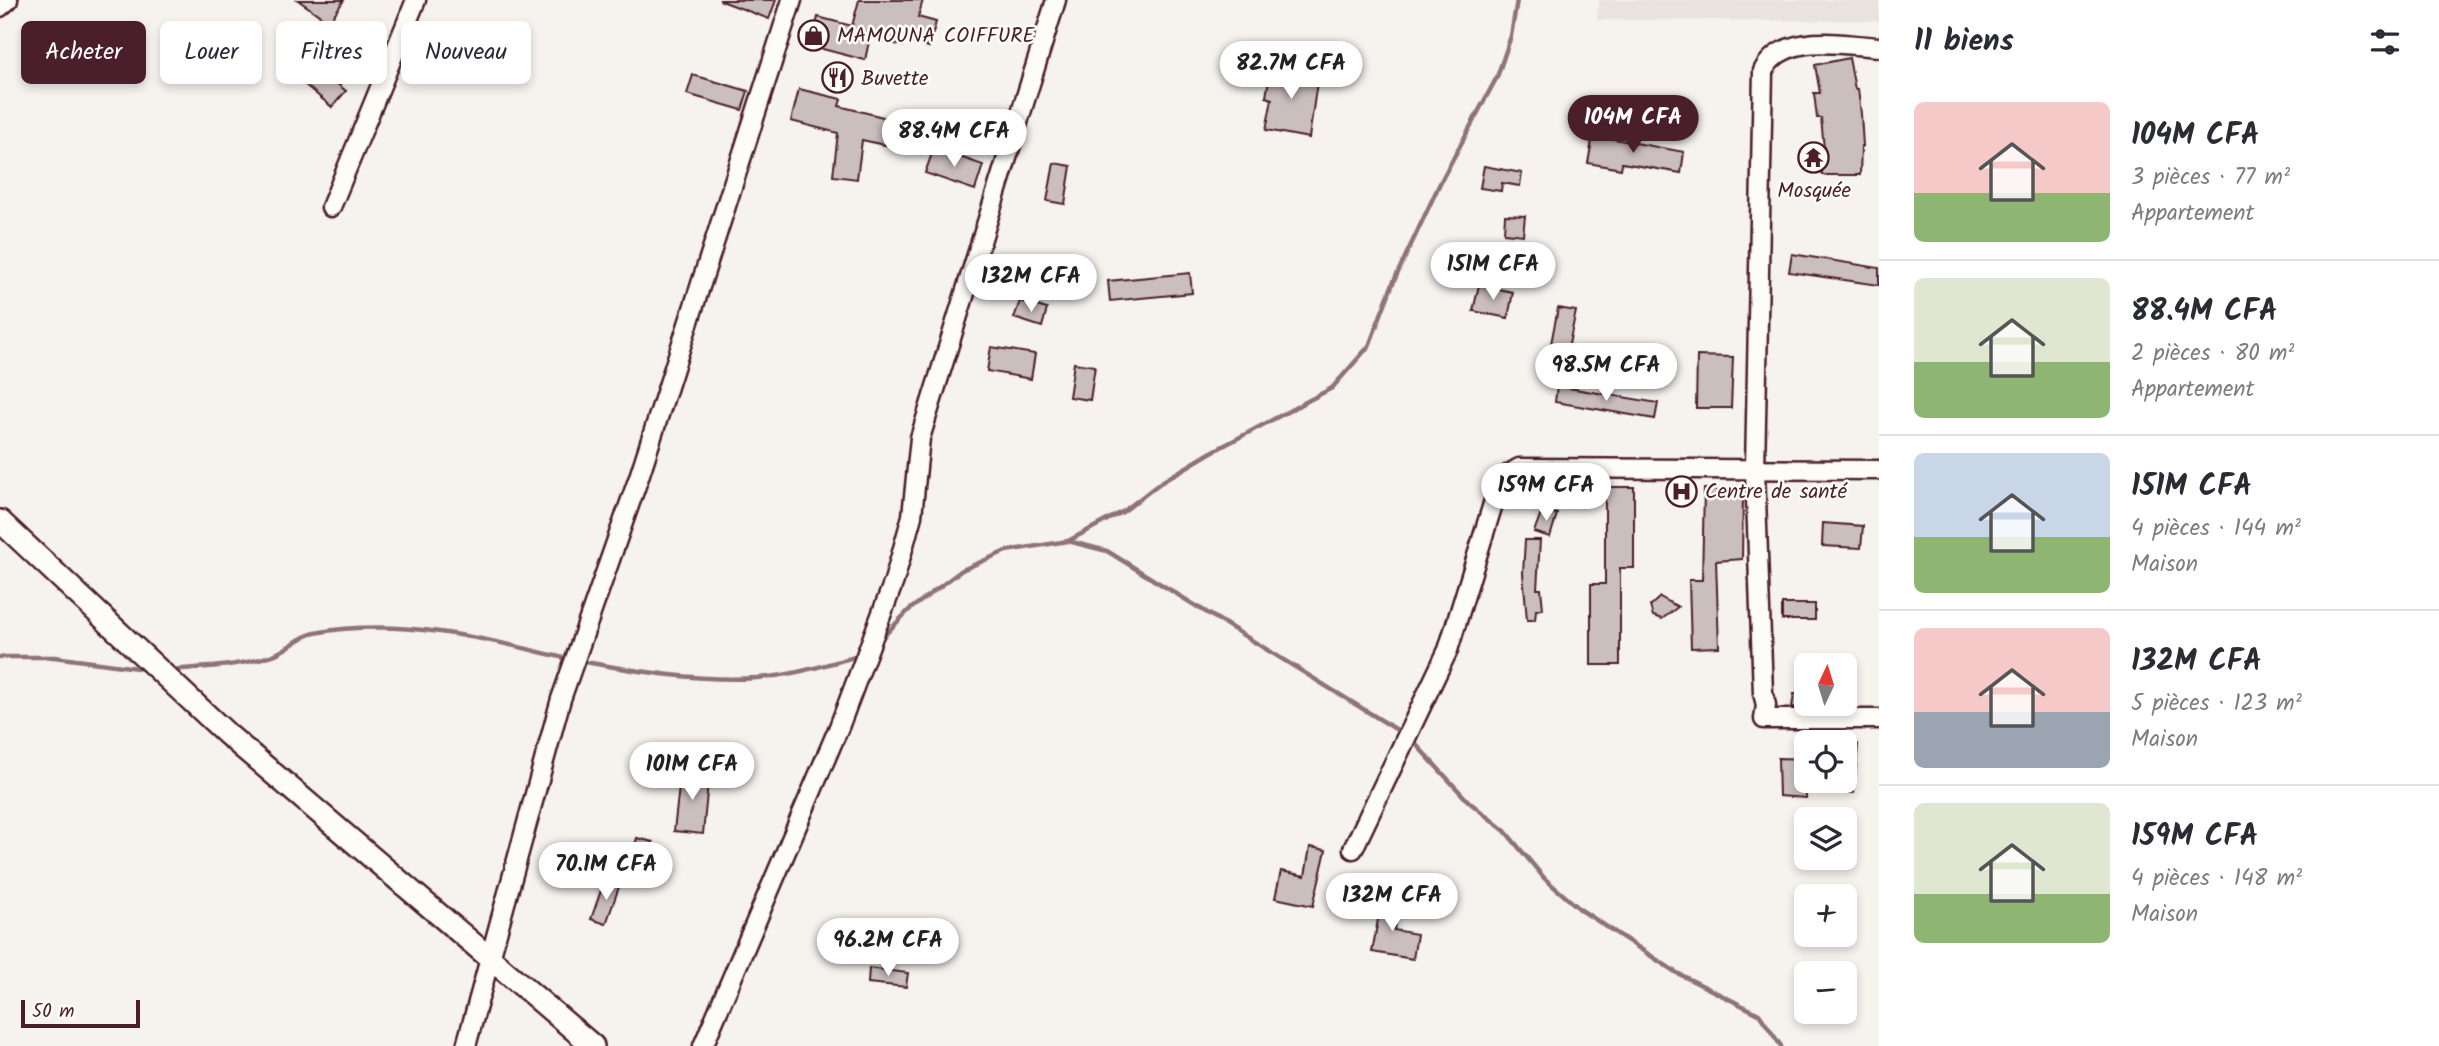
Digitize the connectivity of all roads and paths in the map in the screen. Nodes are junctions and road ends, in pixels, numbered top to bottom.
1 (8, 0) edge
2 (416, 0) edge
3 (792, 0) edge
4 (1056, 0) edge
5 (0, 7) edge
6 (1879, 47) edge
7 (331, 207) dead end
8 (1755, 470) junction
9 (1879, 470) edge
10 (0, 521) edge
11 (1879, 719) edge
12 (1353, 849) dead end
13 (492, 957) junction
14 (466, 1046) edge
15 (593, 1046) edge
16 (703, 1046) edge

1 - 5 street
2 - 7 street
3 - 13 street
4 - 16 street
6 - 8 street
8 - 9 street
8 - 11 street
8 - 12 street
10 - 13 street
13 - 14 street
13 - 15 street

